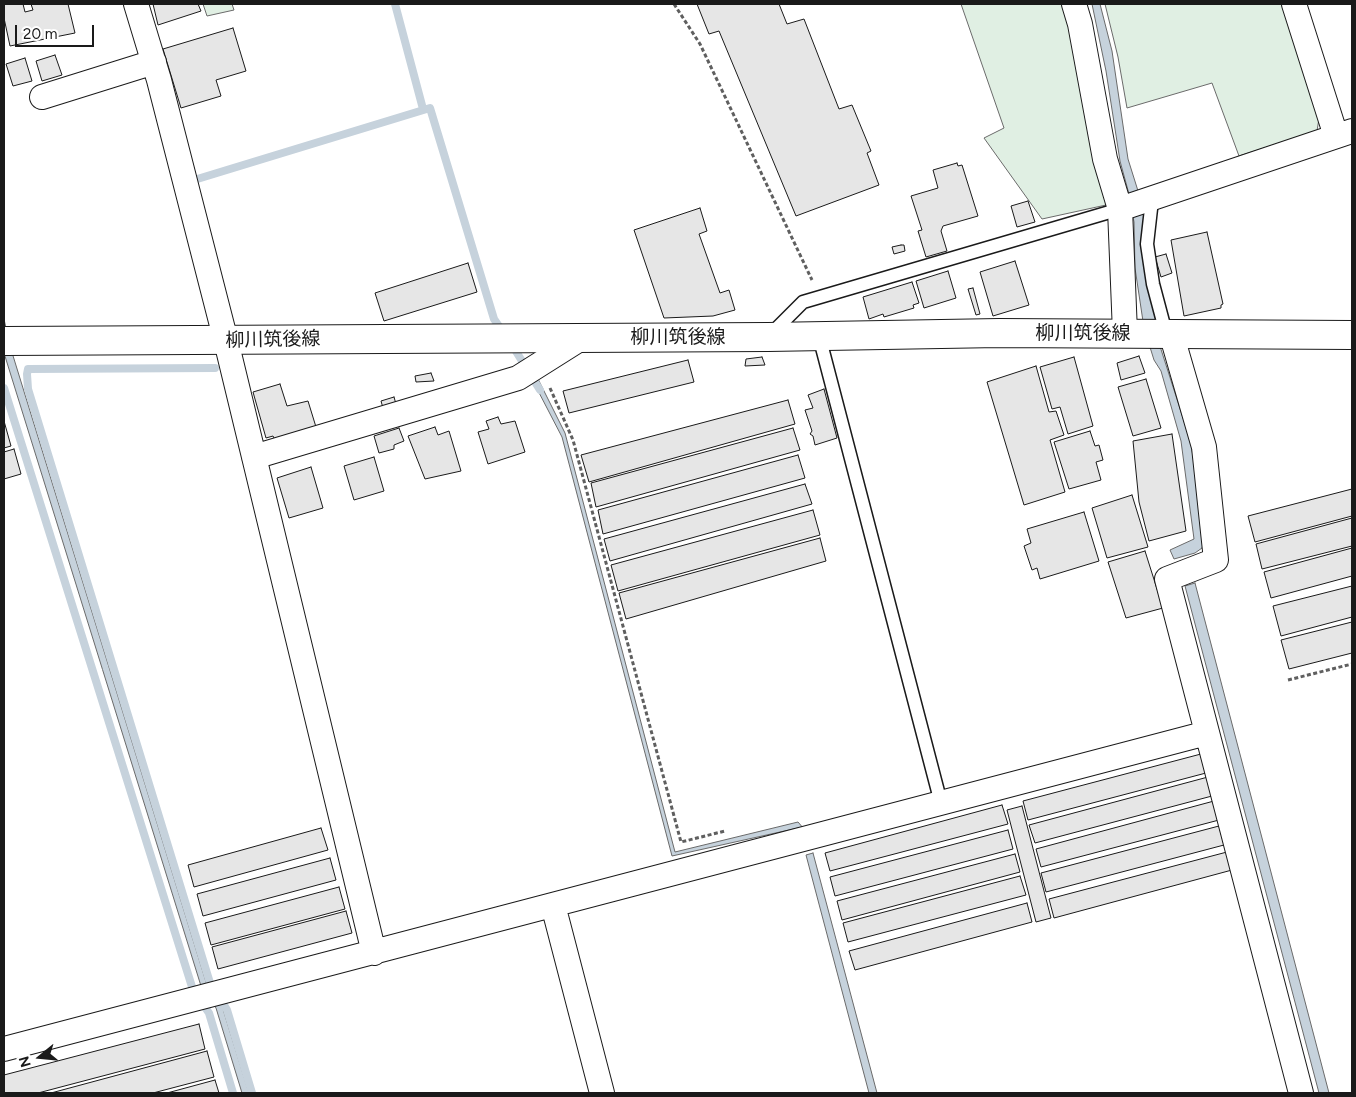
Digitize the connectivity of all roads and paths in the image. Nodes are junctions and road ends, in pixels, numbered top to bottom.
1 (136, 4) edge
2 (674, 4) edge
3 (1074, 4) edge
4 (1294, 4) edge
5 (154, 62) junction
6 (42, 97) dead end
7 (1344, 134) edge
8 (1152, 200) junction
9 (1120, 209) junction
10 (814, 284) dead end
11 (1125, 333) junction
12 (1168, 333) junction
13 (1352, 335) edge
14 (820, 336) junction
15 (583, 337) junction
16 (768, 337) junction
17 (226, 340) junction
18 (4, 341) edge
19 (549, 386) dead end
20 (254, 457) junction
21 (1352, 664) edge
22 (1288, 680) dead end
23 (1207, 733) junction
24 (941, 803) junction
25 (728, 830) dead end
26 (553, 905) junction
27 (374, 954) junction
28 (4, 1050) edge
29 (602, 1093) edge
30 (1301, 1093) edge

1 - 5 street
2 - 10 path
3 - 9 street
4 - 7 street
5 - 6 street
5 - 17 street
7 - 8 street
8 - 9 street
8 - 12 lane
9 - 11 street
9 - 16 lane
11 - 12 main road, 柳川筑後線
11 - 14 main road, 柳川筑後線
12 - 13 main road, 柳川筑後線
12 - 23 street
14 - 16 main road, 柳川筑後線
14 - 24 lane
15 - 16 main road, 柳川筑後線
15 - 17 main road, 柳川筑後線
15 - 20 street
17 - 18 main road, 柳川筑後線
17 - 20 street
19 - 25 path
20 - 27 street
21 - 22 path
23 - 24 street
23 - 30 street
24 - 26 street
26 - 27 street
26 - 29 street
27 - 28 street

